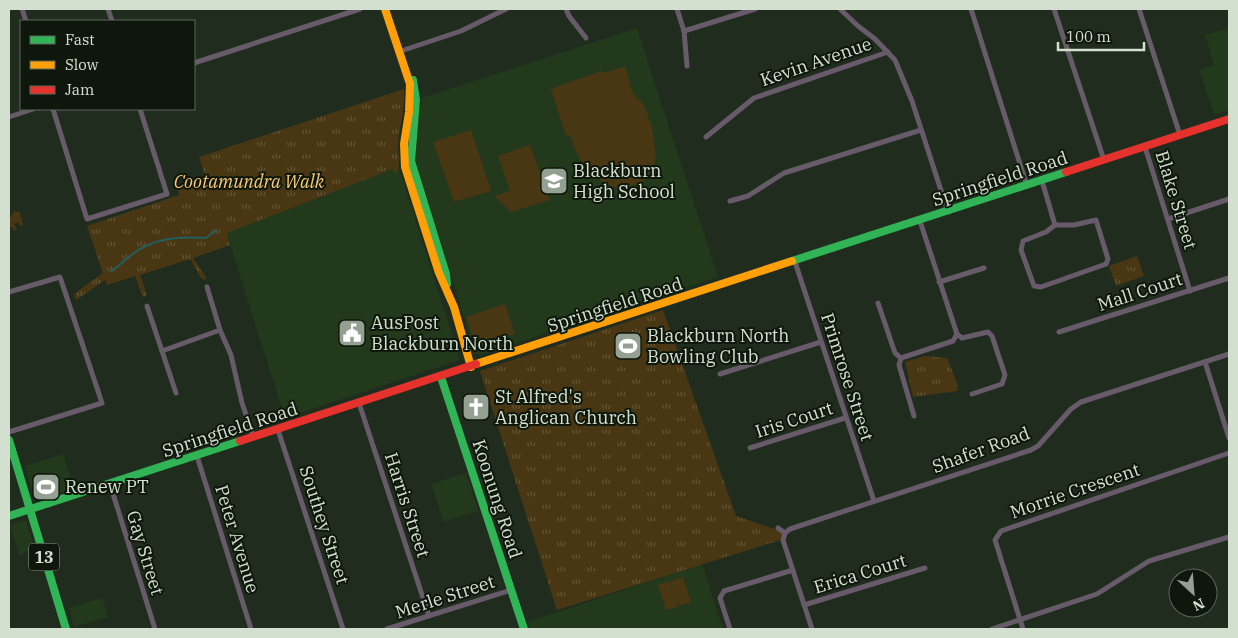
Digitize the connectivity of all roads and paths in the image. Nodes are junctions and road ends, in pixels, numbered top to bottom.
1 (360, 9) edge
2 (386, 9) edge
3 (390, 9) edge
4 (506, 9) edge
5 (566, 9) edge
6 (677, 9) edge
7 (755, 9) edge
8 (840, 9) edge
9 (971, 9) edge
10 (1054, 9) edge
11 (1139, 9) edge
12 (684, 31) junction
13 (396, 34) junction
14 (586, 38) dead end
15 (402, 51) junction
16 (888, 52) junction
17 (195, 63) edge
18 (687, 66) dead end
19 (414, 93) junction
20 (30, 110) edge
21 (53, 110) edge
22 (140, 110) edge
23 (9, 117) edge
24 (1229, 119) edge
25 (921, 130) junction
26 (1180, 135) junction
27 (706, 137) dead end
28 (1145, 147) junction
29 (1104, 161) junction
30 (1042, 181) junction
31 (1027, 186) junction
32 (1229, 199) edge
33 (730, 202) dead end
34 (418, 208) junction
35 (948, 212) junction
36 (426, 213) junction
37 (1168, 219) junction
38 (920, 221) junction
39 (1054, 225) junction
40 (430, 234) junction
41 (795, 262) junction
42 (984, 268) dead end
43 (1229, 278) edge
44 (939, 282) junction
45 (207, 287) dead end
46 (1190, 291) junction
47 (9, 292) edge
48 (878, 303) dead end
49 (147, 306) dead end
50 (220, 330) junction
51 (1059, 332) dead end
52 (957, 334) junction
53 (821, 342) junction
54 (162, 351) junction
55 (1229, 354) edge
56 (901, 358) junction
57 (1205, 362) junction
58 (471, 367) junction
59 (720, 374) dead end
60 (441, 377) junction
61 (176, 393) dead end
62 (972, 394) dead end
63 (359, 403) junction
64 (914, 416) dead end
65 (845, 418) junction
66 (278, 430) junction
67 (9, 432) edge
68 (254, 438) junction
69 (1229, 438) edge
70 (9, 440) edge
71 (750, 448) dead end
72 (1229, 453) edge
73 (197, 456) junction
74 (110, 484) junction
75 (874, 501) junction
76 (30, 510) junction
77 (9, 516) edge
78 (778, 528) dead end
79 (785, 533) junction
80 (1229, 537) edge
81 (925, 568) dead end
82 (793, 570) junction
83 (511, 590) junction
84 (804, 605) junction
85 (429, 616) junction
86 (1020, 620) junction
87 (66, 629) edge
88 (155, 629) edge
89 (251, 629) edge
90 (343, 629) edge
91 (387, 629) edge
92 (524, 629) edge
93 (730, 629) edge
94 (812, 629) edge
95 (992, 629) edge
96 (1024, 629) edge

1 - 17 street
2 - 13 main road
3 - 13 main road
4 - 15 street
5 - 14 street
6 - 12 street
7 - 12 street
8 - 16 street
9 - 31 street
10 - 29 street
11 - 26 street
12 - 18 street
13 - 15 main road
15 - 19 main road
16 - 25 street
16 - 27 street, Kevin Avenue
19 - 34 main road
19 - 36 main road
20 - 23 street
21 - 22 street
24 - 26 main road, Springfield Road
25 - 33 street
25 - 35 street
26 - 28 main road, Springfield Road
28 - 29 main road, Springfield Road
28 - 37 street, Blake Street
29 - 30 main road, Springfield Road
30 - 31 main road, Springfield Road
30 - 39 street
31 - 35 main road, Springfield Road
32 - 37 street
34 - 36 main road
34 - 40 main road
35 - 38 main road, Springfield Road
36 - 40 main road
37 - 46 street, Blake Street
38 - 41 main road, Springfield Road
38 - 44 street
39 - 39 street
40 - 58 main road
41 - 53 street, Primrose Street
41 - 58 main road, Springfield Road
42 - 44 street
43 - 46 street, Mall Court
44 - 52 street
45 - 50 street
46 - 51 street, Mall Court
47 - 67 street
48 - 56 street
49 - 54 street
50 - 54 street
50 - 68 street
52 - 56 street
52 - 62 street
53 - 59 street
53 - 65 street, Primrose Street
54 - 61 street
55 - 57 street, Shafer Road
56 - 64 street
57 - 69 street
57 - 75 street, Shafer Road
58 - 60 main road, Springfield Road
60 - 63 main road, Springfield Road
60 - 83 main road, Koonung Road
63 - 66 main road, Springfield Road
63 - 85 street, Harris Street
65 - 71 street, Iris Court
65 - 75 street, Primrose Street
66 - 68 main road, Springfield Road
66 - 90 street, Southey Street
68 - 73 main road, Springfield Road
70 - 76 main road, 13
72 - 86 street, Morrie Crescent
73 - 74 main road, Springfield Road
73 - 89 street, Peter Avenue
74 - 76 main road, Springfield Road
74 - 88 street, Gay Street
75 - 79 street, Shafer Road
76 - 77 main road, Springfield Road
76 - 87 main road, 13
78 - 79 street
79 - 82 street
80 - 86 street
81 - 84 street, Erica Court
82 - 84 street
82 - 93 street
83 - 85 street, Merle Street
83 - 92 main road, Koonung Road
84 - 94 street
85 - 91 street, Merle Street
86 - 95 street
86 - 96 street, Morrie Crescent

